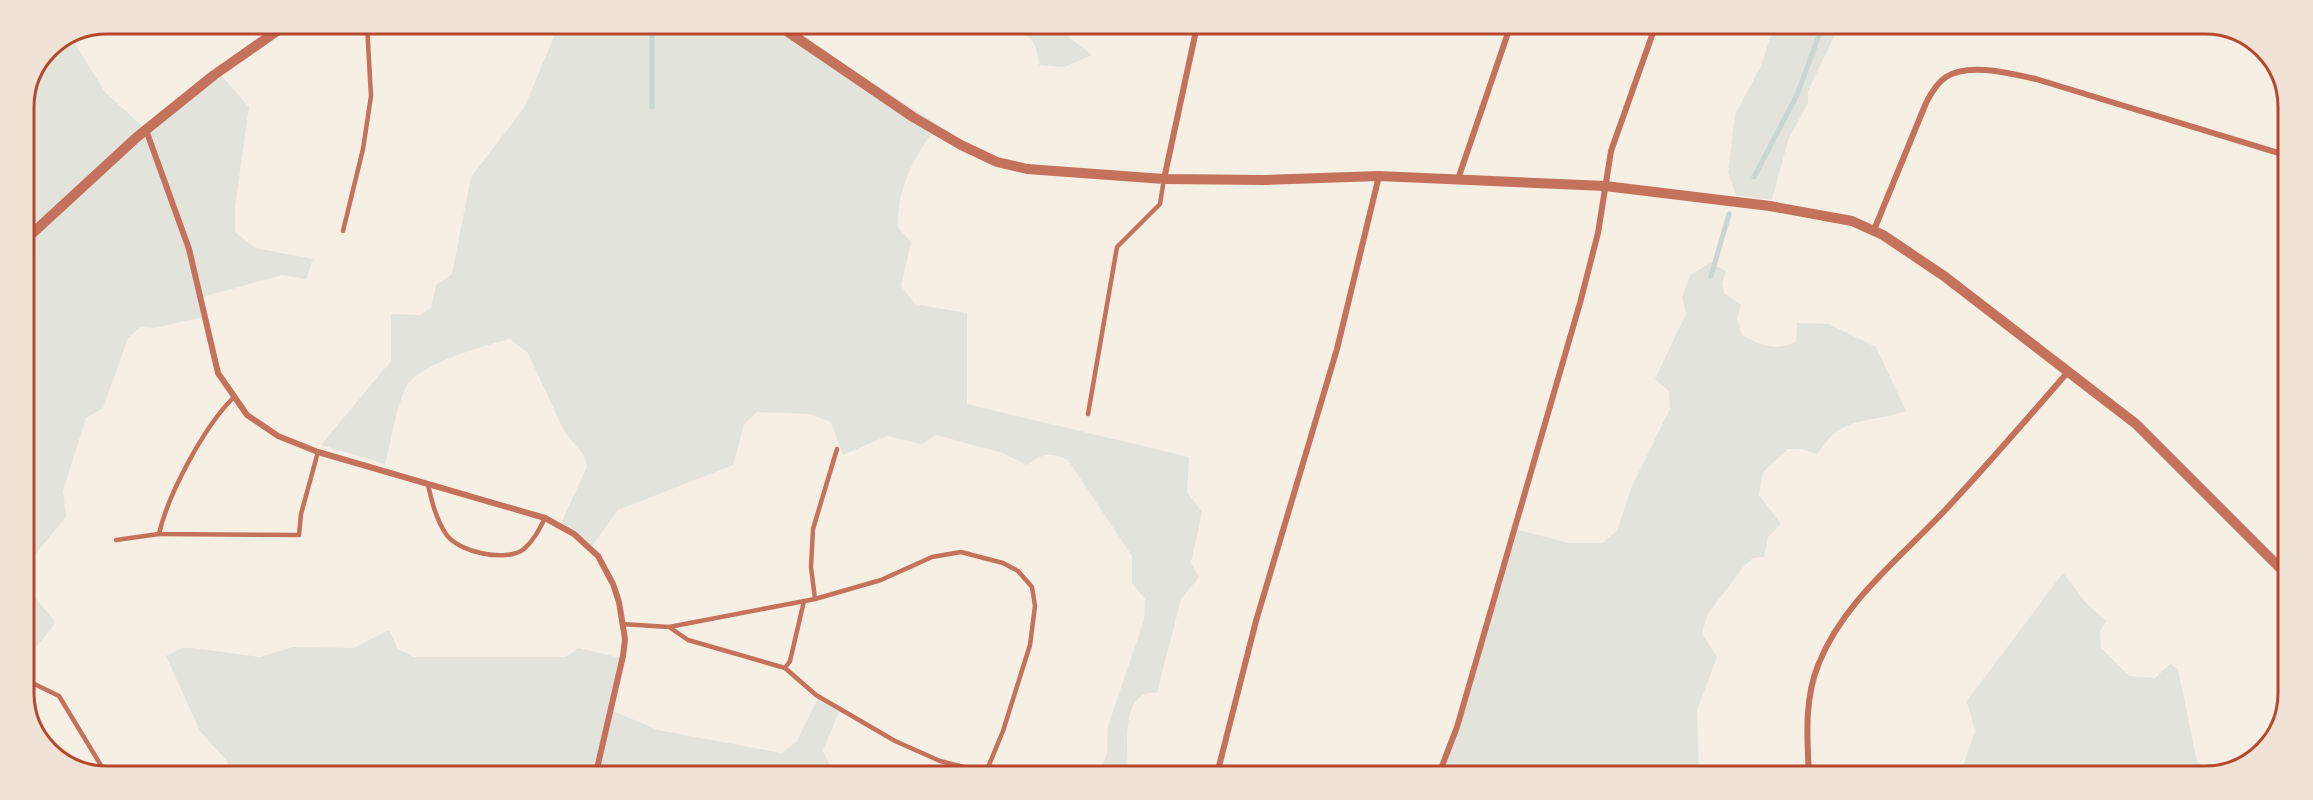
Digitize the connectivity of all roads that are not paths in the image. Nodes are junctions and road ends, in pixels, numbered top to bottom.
1 (271, 35) edge
2 (368, 35) edge
3 (793, 35) edge
4 (1195, 35) edge
5 (1507, 35) edge
6 (1652, 35) edge
7 (146, 130) junction
8 (2278, 153) edge
9 (1379, 176) junction
10 (1164, 179) junction
11 (1458, 179) junction
12 (1605, 186) junction
13 (1874, 230) junction
14 (35, 231) edge
15 (343, 231) dead end
16 (2067, 374) junction
17 (233, 398) junction
18 (1088, 414) dead end
19 (837, 449) dead end
20 (318, 452) junction
21 (428, 485) junction
22 (545, 518) junction
23 (159, 534) junction
24 (116, 540) dead end
25 (2278, 563) edge
26 (815, 599) junction
27 (804, 601) junction
28 (622, 624) junction
29 (669, 627) junction
30 (785, 669) junction
31 (35, 684) edge
32 (101, 765) edge
33 (598, 766) edge
34 (957, 766) edge
35 (988, 766) edge
36 (1219, 766) edge
37 (1442, 766) edge
38 (1809, 766) edge

1 - 7 street
2 - 15 lane
3 - 10 street
4 - 10 street
5 - 11 street
6 - 12 street
7 - 14 street
7 - 17 street
8 - 13 street
9 - 10 street
9 - 11 street
9 - 36 street
10 - 18 lane
11 - 12 street
12 - 13 street
12 - 37 street
13 - 16 street
16 - 25 street
16 - 38 street
17 - 20 street
17 - 23 lane
19 - 26 lane
20 - 21 street
20 - 23 lane
21 - 22 street
21 - 22 lane
22 - 28 street
23 - 24 lane
26 - 27 lane
26 - 35 lane
27 - 29 lane
27 - 30 lane
28 - 29 lane
28 - 33 street
29 - 30 lane
30 - 34 lane
31 - 32 lane

